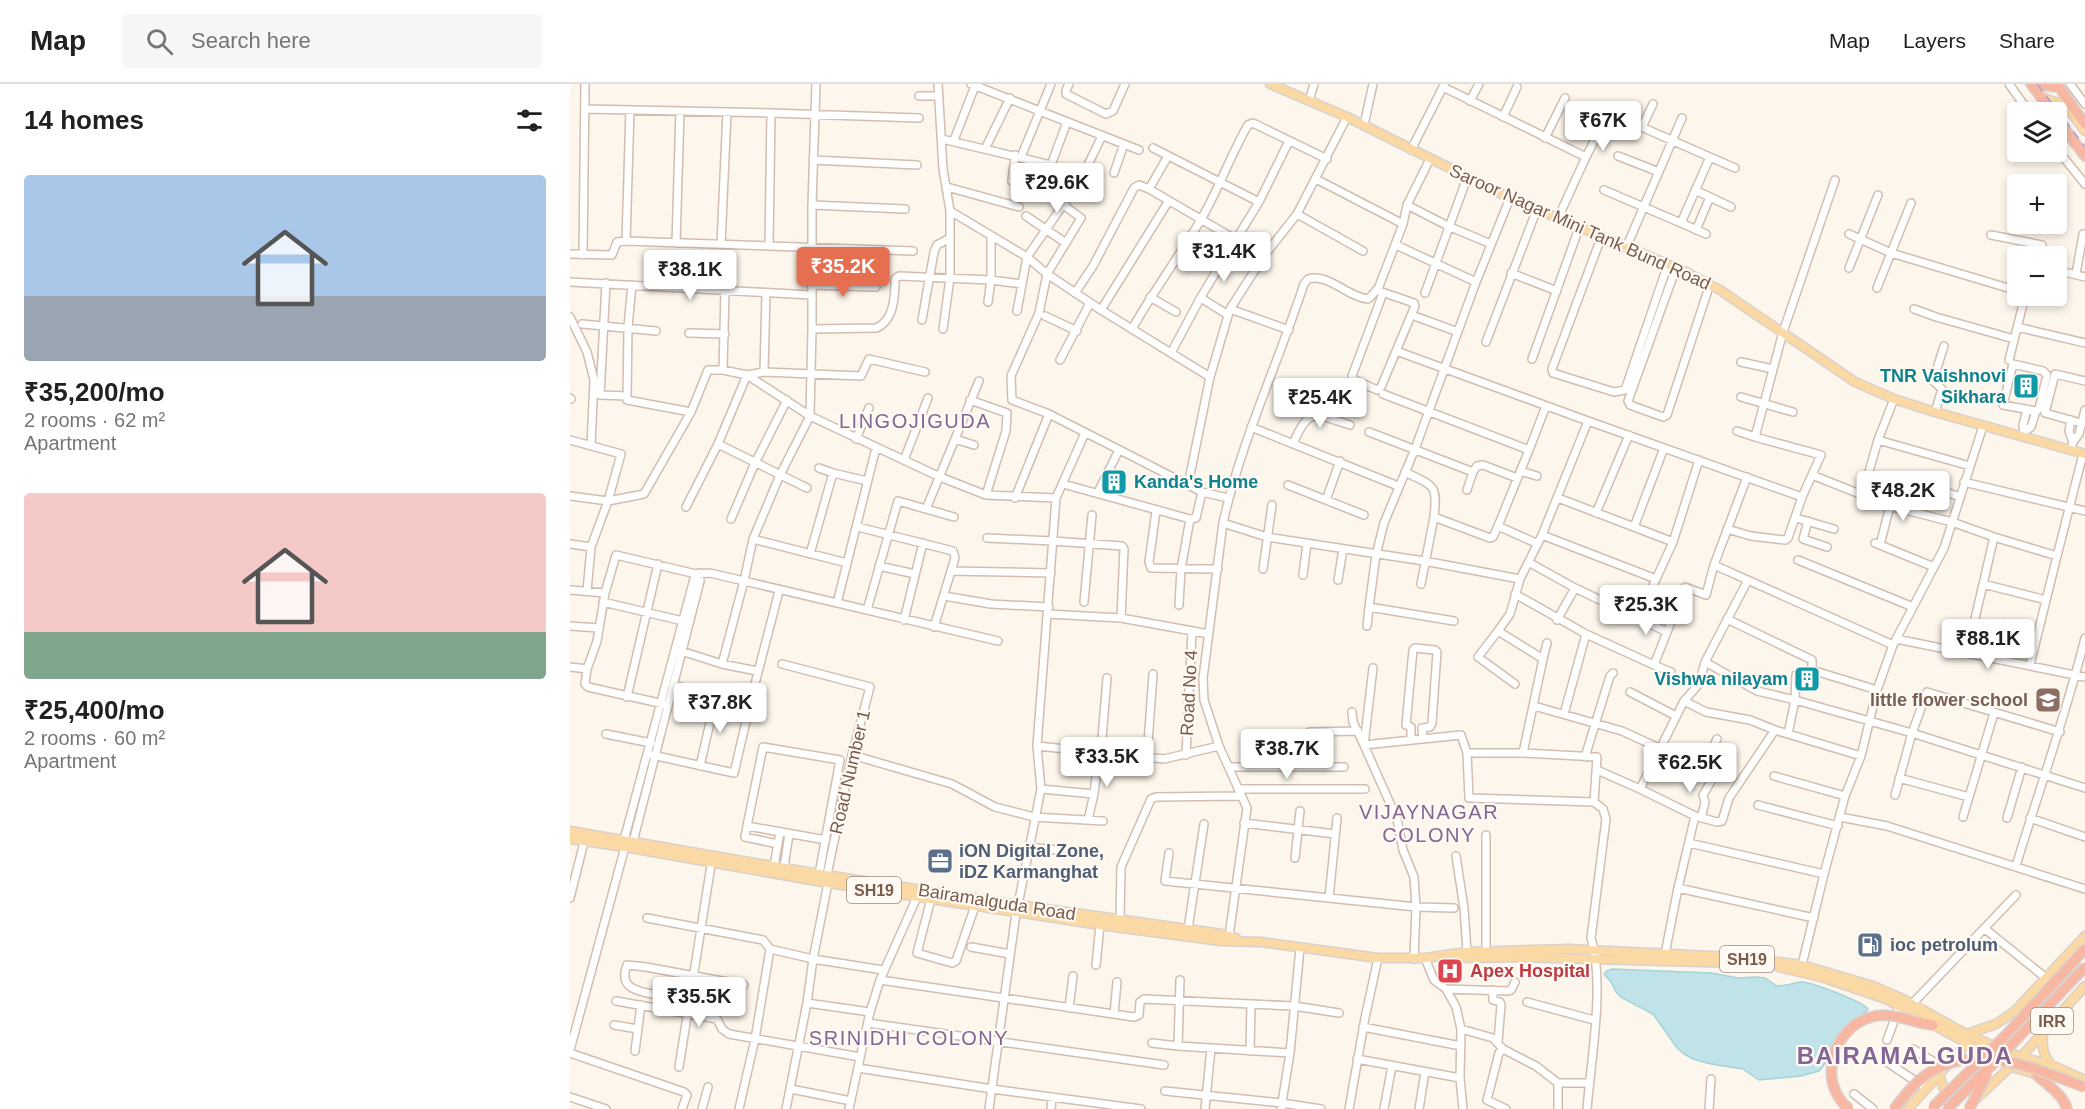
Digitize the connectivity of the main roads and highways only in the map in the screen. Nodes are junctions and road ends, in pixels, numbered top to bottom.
1 (1270, 84) edge
2 (2032, 84) edge
3 (2058, 85) edge
4 (2039, 95) junction
5 (2044, 102) edge
6 (2085, 124) edge
7 (2085, 130) edge
8 (2067, 132) edge
9 (2085, 156) edge
10 (2084, 454) edge
11 (570, 831) edge
12 (570, 839) edge
13 (627, 843) junction
14 (712, 859) junction
15 (825, 878) junction
16 (1017, 909) junction
17 (2085, 936) edge
18 (1247, 941) junction
19 (2085, 949) edge
20 (1454, 954) junction
21 (1595, 955) junction
22 (1633, 957) junction
23 (2085, 967) edge
24 (1845, 981) junction
25 (2085, 986) edge
26 (2017, 1009) junction
27 (1933, 1025) junction
28 (2042, 1033) junction
29 (1967, 1034) junction
30 (1966, 1044) junction
31 (2021, 1057) junction
32 (1992, 1065) junction
33 (2051, 1065) junction
34 (2011, 1067) junction
35 (1941, 1072) junction
36 (2036, 1074) junction
37 (2085, 1087) edge
38 (1931, 1108) edge
39 (1849, 1109) edge
40 (1894, 1109) edge
41 (1908, 1109) edge
42 (1949, 1109) edge
43 (1967, 1109) edge
44 (2067, 1109) edge

1 - 10 main road, Saroor Nagar Mini Tank Bund Road
2 - 3 highway
2 - 4 highway
3 - 6 highway
4 - 5 highway
4 - 7 main road
8 - 9 highway
11 - 13 main road, Bairamalguda Road / SH19
12 - 13 main road, Bairamalguda Road / SH19
13 - 14 main road, Bairamalguda Road / SH19
14 - 15 main road, Bairamalguda Road / SH19
14 - 15 main road, Bairamalguda Road / SH19
15 - 16 main road, Bairamalguda Road / SH19
15 - 16 main road, Bairamalguda Road / SH19
16 - 18 main road, Bairamalguda Road / SH19
16 - 18 main road, Bairamalguda Road / SH19
17 - 26 main road
18 - 20 main road, Bairamalguda Road / SH19
19 - 38 highway, IRR, bridge
20 - 21 main road, Bairamalguda Road / SH19
20 - 21 main road, Bairamalguda Road / SH19
21 - 22 main road, Bairamalguda Road / SH19
22 - 24 main road, Bairamalguda Road / SH19
22 - 24 main road, Bairamalguda Road / SH19
23 - 32 highway, IRR, bridge
24 - 27 main road, Bairamalguda Road / SH19
24 - 29 main road, Bairamalguda Road / SH19
25 - 28 main road, IRR
26 - 28 main road
26 - 29 main road
27 - 30 main road, Bairamalguda Road / SH19
27 - 39 highway, bridge
28 - 31 main road, IRR
28 - 33 main road
29 - 31 main road, Bairamalguda Road / SH19
30 - 34 main road, Bairamalguda Road / SH19
30 - 35 main road
31 - 33 main road, SH19
31 - 34 main road, IRR
32 - 42 highway, IRR, bridge
32 - 43 highway, bridge
33 - 37 main road, SH19
34 - 36 main road, SH19
34 - 43 main road
35 - 41 main road
35 - 42 main road
36 - 37 main road, SH19
36 - 44 highway
37 - 40 highway, bridge

